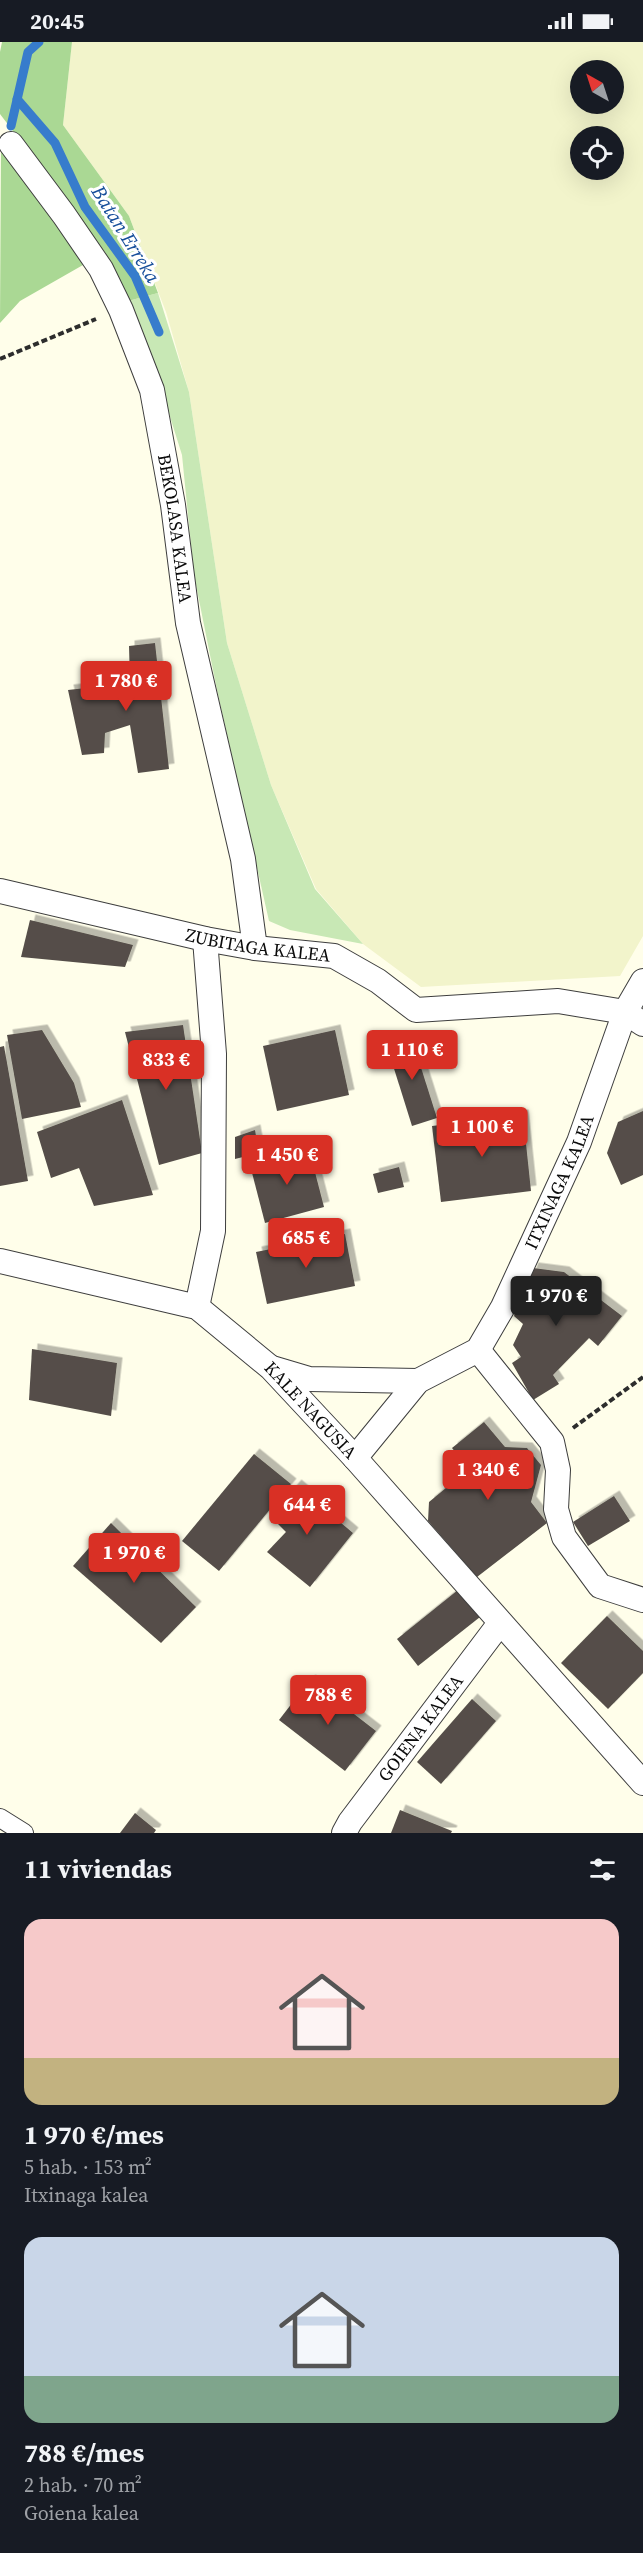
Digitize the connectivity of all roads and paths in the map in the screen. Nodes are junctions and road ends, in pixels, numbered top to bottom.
1 (11, 144) dead end
2 (121, 310) junction
3 (0, 359) edge
4 (0, 891) edge
5 (205, 939) junction
6 (255, 948) junction
7 (643, 981) edge
8 (634, 1018) edge
9 (3, 1267) edge
10 (197, 1307) junction
11 (478, 1350) junction
12 (271, 1368) junction
13 (643, 1377) edge
14 (418, 1381) junction
15 (552, 1442) junction
16 (355, 1458) junction
17 (643, 1600) edge
18 (500, 1623) junction
19 (643, 1783) edge
20 (0, 1818) edge
21 (24, 1833) edge
22 (345, 1833) edge

1 - 2 street, BEKOLASA KALEA
2 - 3 path
2 - 6 street, BEKOLASA KALEA
4 - 5 street, ZUBITAGA KALEA
5 - 6 street, ZUBITAGA KALEA
5 - 10 street
6 - 8 street, ZUBITAGA KALEA
7 - 8 street, ITXINAGA KALEA
8 - 11 street, ITXINAGA KALEA
9 - 10 street, KALE NAGUSIA
10 - 12 street, KALE NAGUSIA
11 - 14 street
11 - 15 street
12 - 14 street
12 - 16 street, KALE NAGUSIA
13 - 15 path
14 - 16 street
15 - 17 street
16 - 18 street, KALE NAGUSIA
18 - 19 street, KALE NAGUSIA
18 - 22 street, GOIENA KALEA
20 - 21 street

